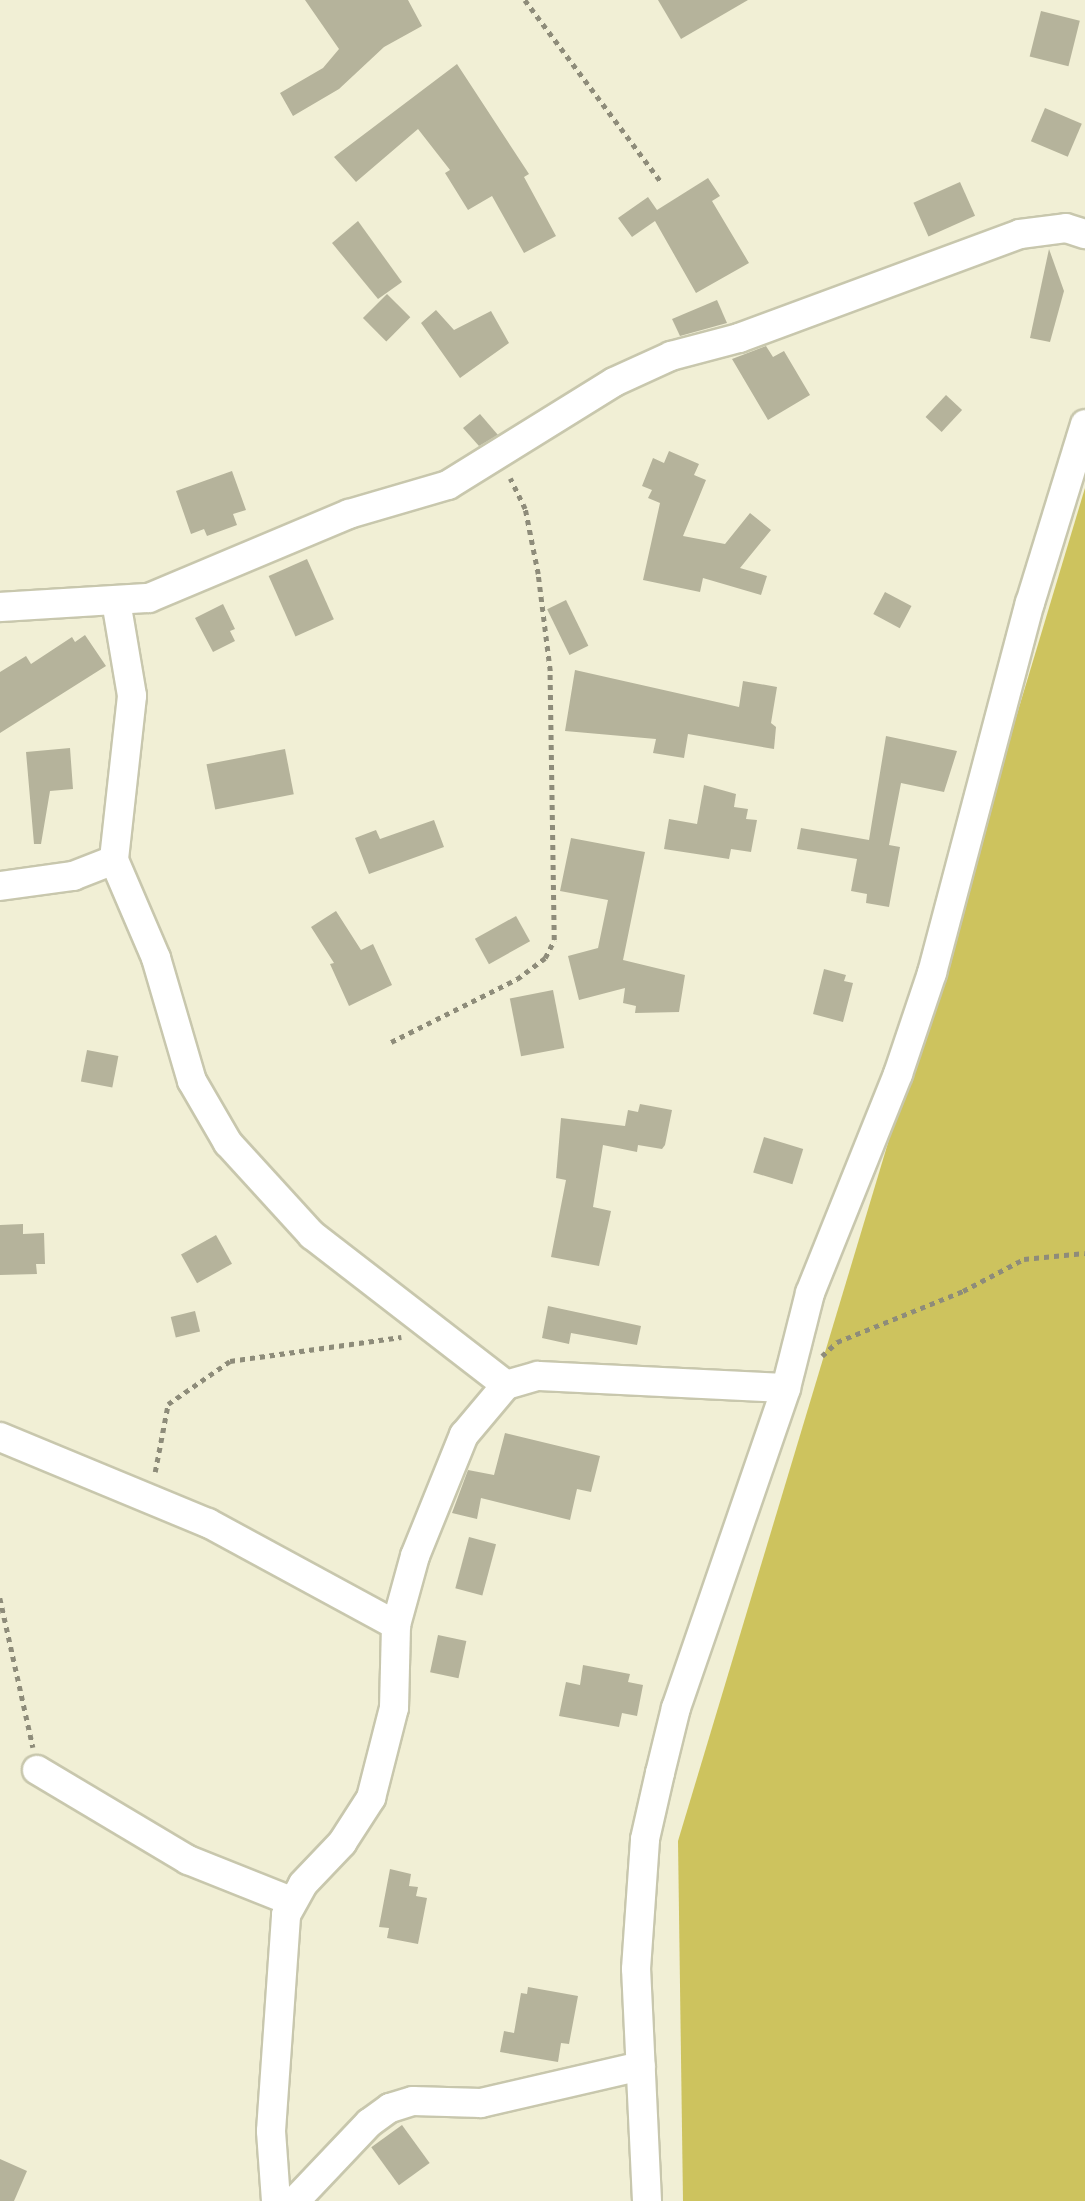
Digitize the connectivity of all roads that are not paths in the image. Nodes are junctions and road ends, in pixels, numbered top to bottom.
1 (1085, 234) edge
2 (1085, 424) edge
3 (116, 601) junction
4 (0, 607) edge
5 (114, 860) junction
6 (0, 886) edge
7 (506, 1385) junction
8 (786, 1387) junction
9 (0, 1437) edge
10 (396, 1625) junction
11 (37, 1770) road end
12 (291, 1901) junction
13 (641, 2066) junction
14 (276, 2201) edge
15 (295, 2201) edge
16 (647, 2201) edge

1 - 3 street
2 - 8 street
3 - 4 street
3 - 5 street
5 - 6 street
5 - 7 street
7 - 8 street
7 - 10 street
8 - 13 street
9 - 10 street
10 - 12 street
11 - 12 street
12 - 14 street
13 - 15 street
13 - 16 street

